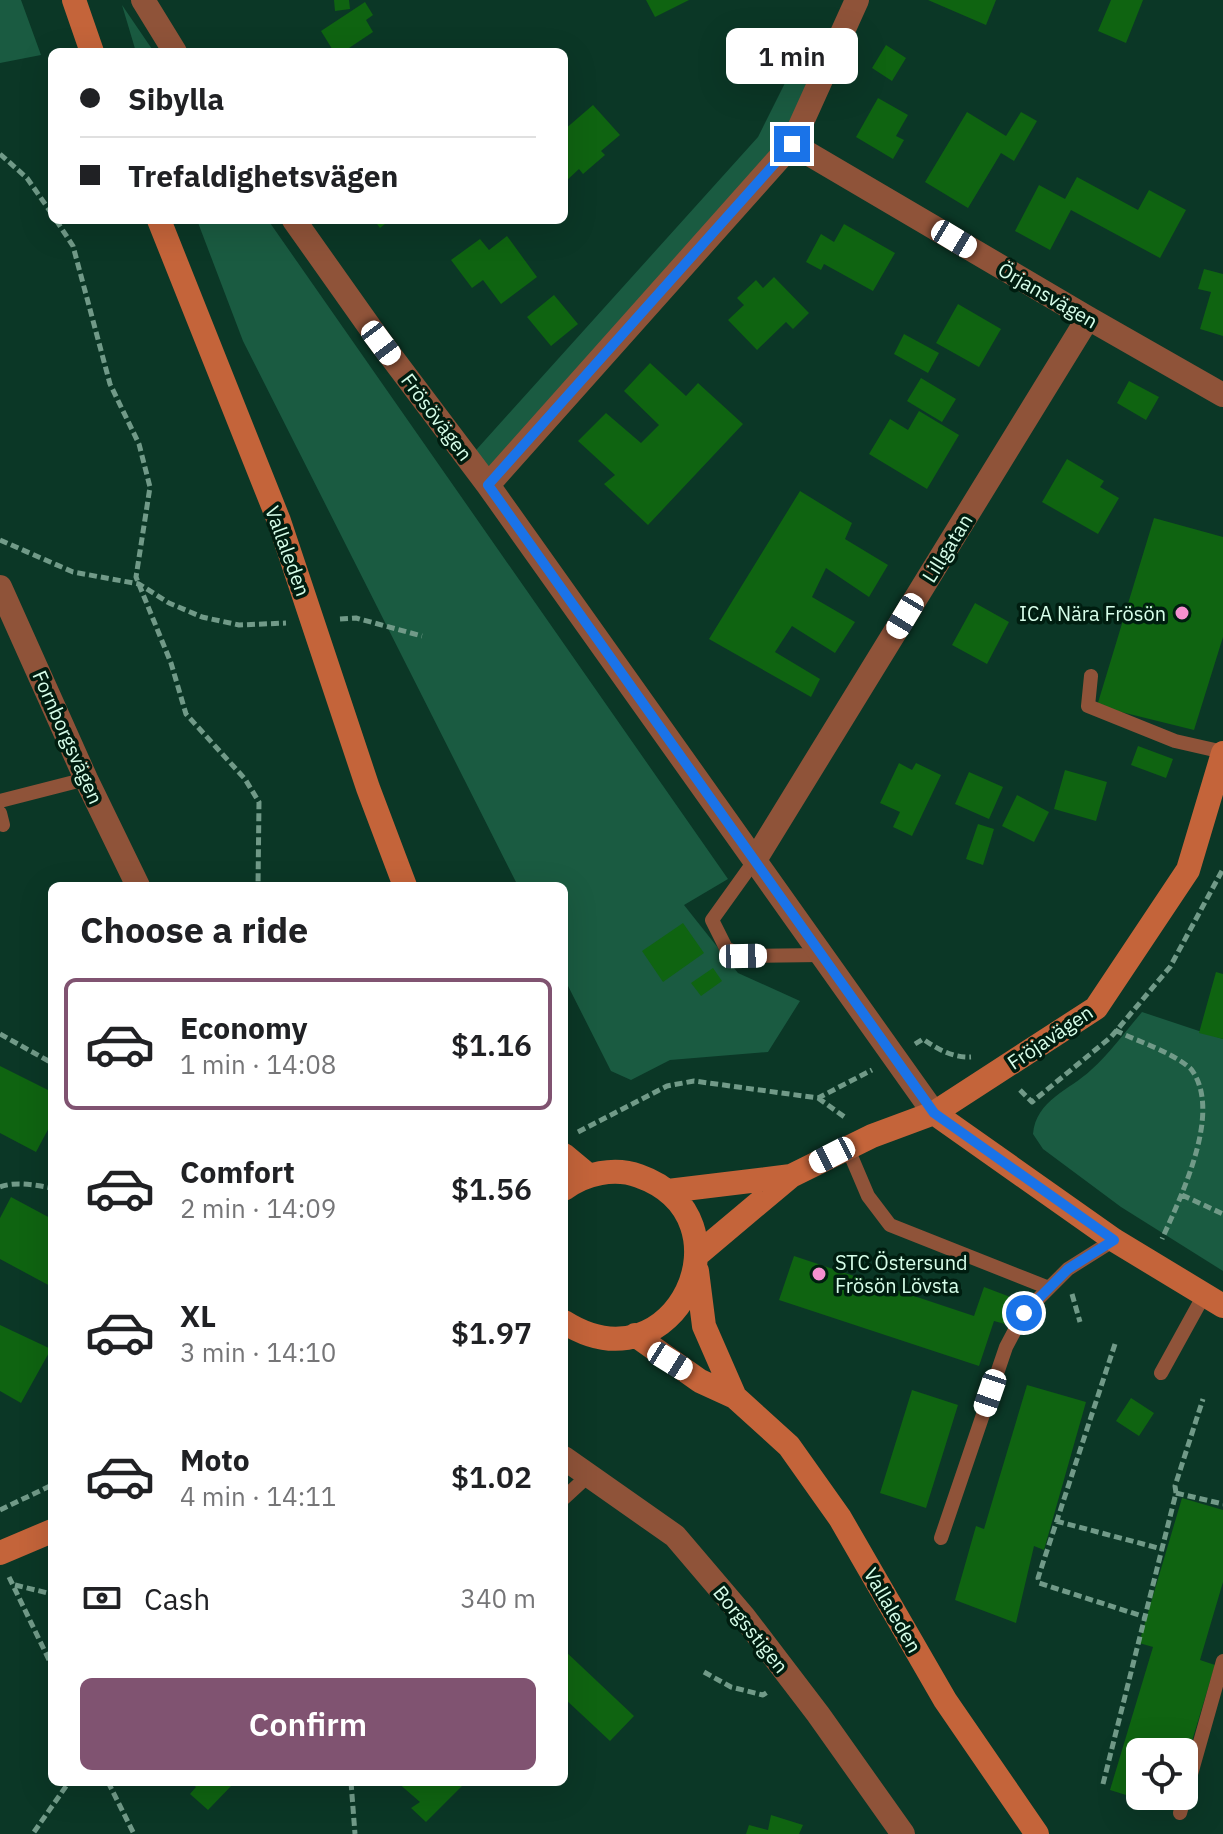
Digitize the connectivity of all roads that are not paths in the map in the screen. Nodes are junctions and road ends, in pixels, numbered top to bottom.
1 (74, 0) edge
2 (143, 0) edge
3 (857, 0) edge
4 (91, 48) edge
5 (173, 48) edge
6 (792, 144) junction
7 (161, 224) edge
8 (297, 224) edge
9 (1088, 318) junction
10 (1223, 395) edge
11 (488, 485) junction
12 (0, 587) edge
13 (1091, 676) dead end
14 (1223, 752) edge
15 (86, 779) junction
16 (0, 801) edge
17 (755, 860) junction
18 (136, 882) edge
19 (403, 882) edge
20 (822, 955) junction
21 (934, 1113) junction
22 (848, 1149) junction
23 (568, 1158) edge
24 (588, 1175) junction
25 (791, 1176) junction
26 (568, 1187) edge
27 (668, 1191) junction
28 (1114, 1240) junction
29 (697, 1262) junction
30 (1049, 1288) junction
31 (1214, 1301) edge
32 (570, 1330) edge
33 (635, 1335) junction
34 (1161, 1373) dead end
35 (735, 1397) junction
36 (568, 1460) edge
37 (590, 1474) junction
38 (568, 1494) edge
39 (48, 1534) edge
40 (941, 1538) dead end
41 (3, 1563) edge
42 (1223, 1661) edge
43 (1180, 1813) dead end
44 (895, 1830) edge
45 (1037, 1834) edge

1 - 4 main road
2 - 5 street
3 - 6 street
6 - 9 street, Örjansvägen
6 - 11 street
7 - 19 main road, Vallaleden
8 - 11 street, Frösövägen
9 - 10 street, Örjansvägen
9 - 17 street, Lillgatan
11 - 17 street, Frösövägen
12 - 15 street, Fornborgsvägen
13 - 14 lane
14 - 21 main road, Fröjavägen
15 - 16 lane
15 - 18 street, Fornborgsvägen
17 - 20 street, Frösövägen
17 - 20 lane
20 - 21 street, Frösövägen
21 - 22 main road, Fröjavägen
21 - 28 main road, Frösövägen
22 - 25 main road, Fröjavägen
22 - 30 lane
23 - 24 main road
24 - 26 main road
24 - 27 main road
25 - 27 main road, Fröjavägen
25 - 29 main road, Fröjavägen
27 - 29 main road, Vallaleden
28 - 30 lane
28 - 31 main road, Frösövägen
29 - 33 main road
29 - 35 main road, Vallaleden
30 - 40 lane
31 - 34 lane
32 - 33 main road
33 - 35 main road, Vallaleden
35 - 45 main road, Vallaleden
36 - 37 street, Borgsstigen
37 - 38 lane
37 - 44 street, Borgsstigen
39 - 41 main road
42 - 43 lane

